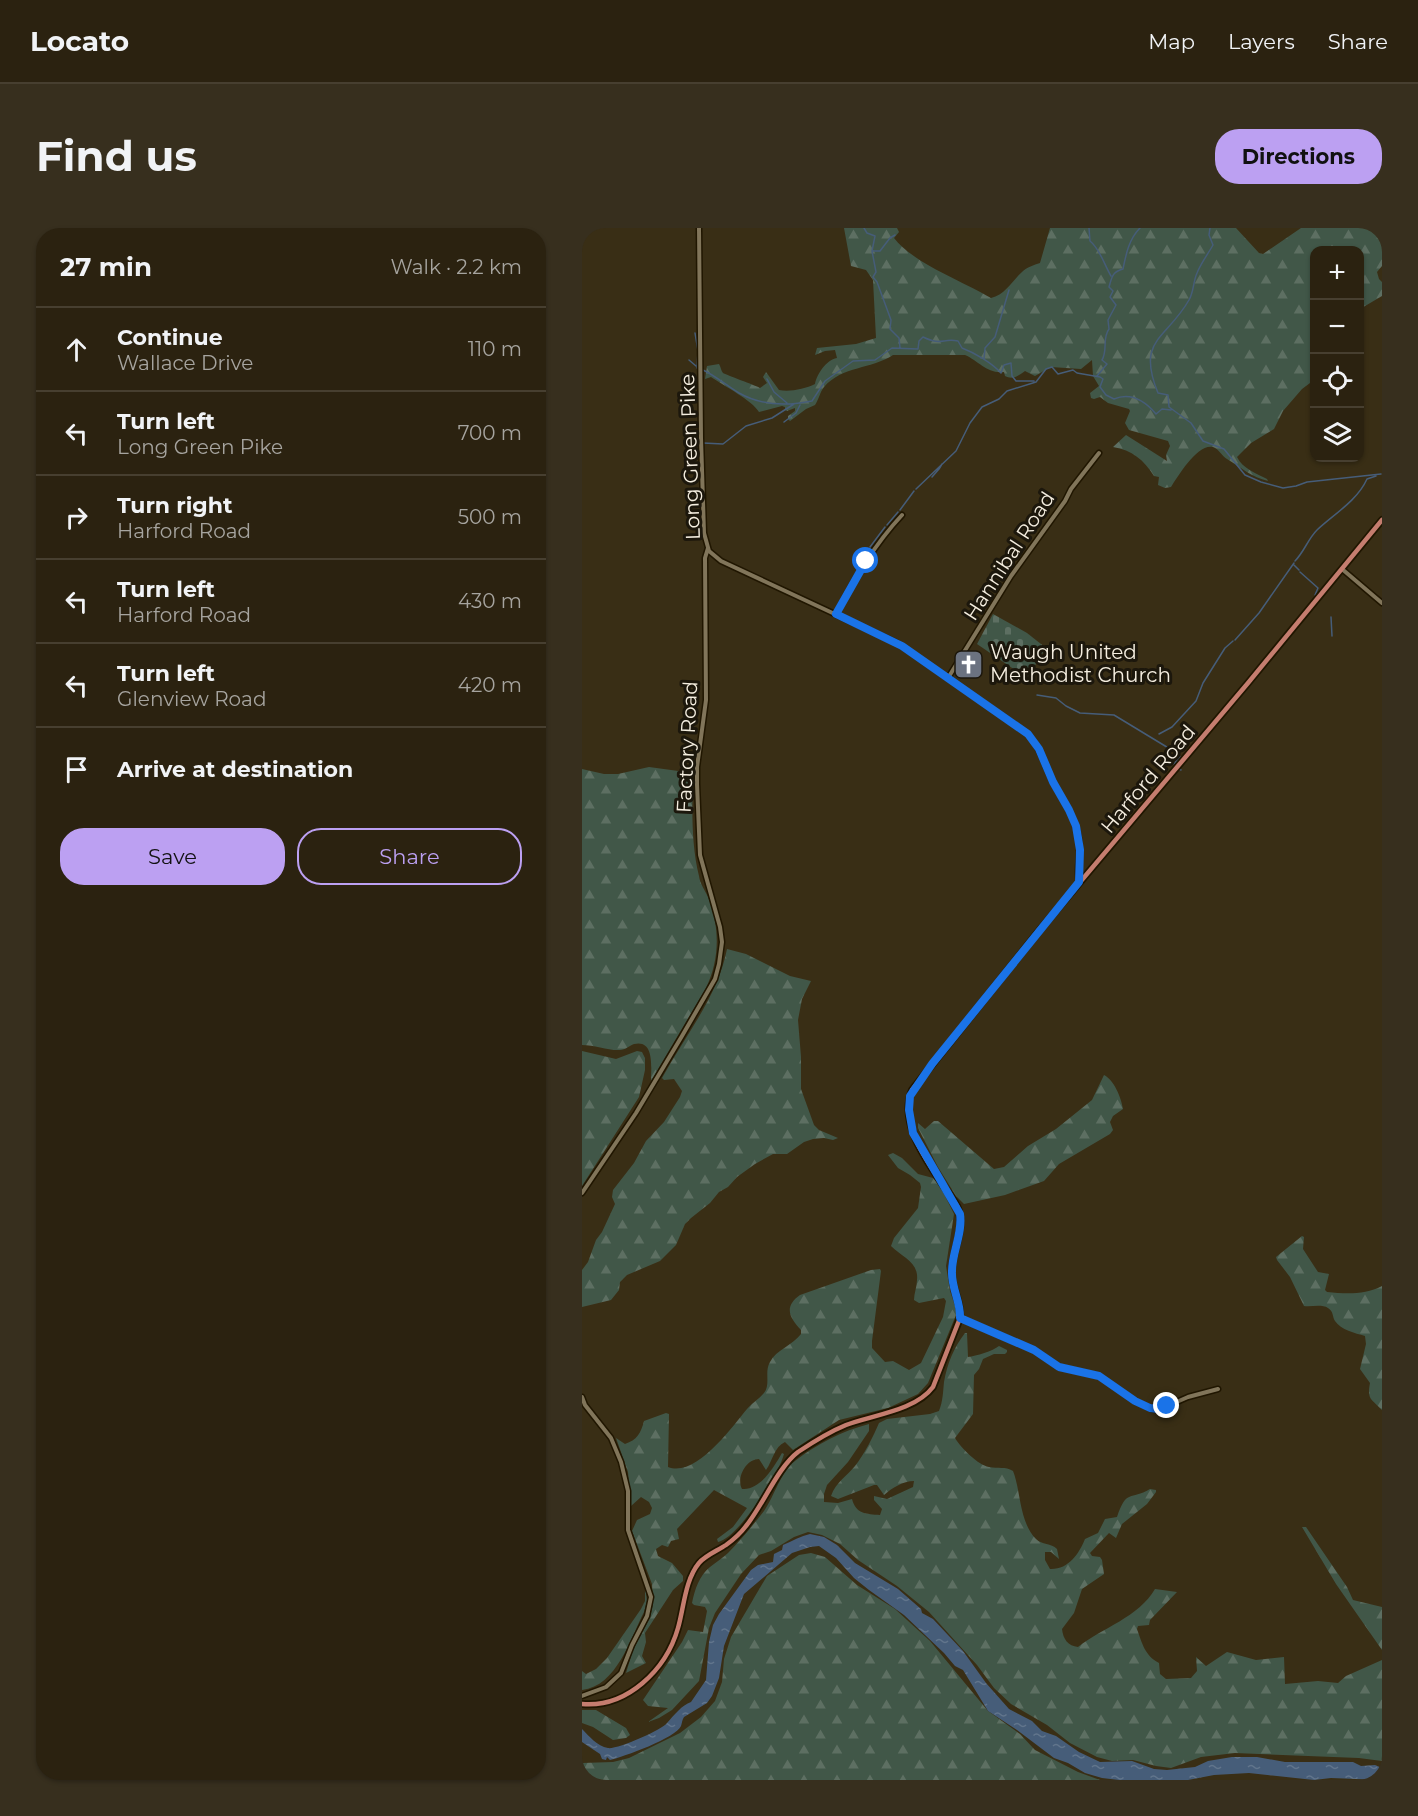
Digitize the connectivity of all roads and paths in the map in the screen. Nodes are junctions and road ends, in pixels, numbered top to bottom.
1 (699, 228) edge
2 (1099, 453) dead end
3 (902, 515) dead end
4 (1382, 520) edge
5 (708, 548) junction
6 (1342, 568) junction
7 (1382, 603) edge
8 (836, 614) junction
9 (948, 678) junction
10 (1079, 882) junction
11 (582, 1193) edge
12 (960, 1318) junction
13 (1218, 1389) dead end
14 (582, 1397) edge
15 (582, 1695) edge
16 (582, 1704) edge

1 - 5 street, Long Green Pike
2 - 9 street, Hannibal Road
3 - 8 street
4 - 6 main road, Harford Road
5 - 8 street, Long Green Pike
5 - 11 street, Factory Road
6 - 7 street
6 - 10 main road, Harford Road
8 - 9 street, Long Green Pike
9 - 10 street, Long Green Pike
10 - 12 main road, Harford Road
12 - 13 street
12 - 16 main road, Harford Road
14 - 15 street

